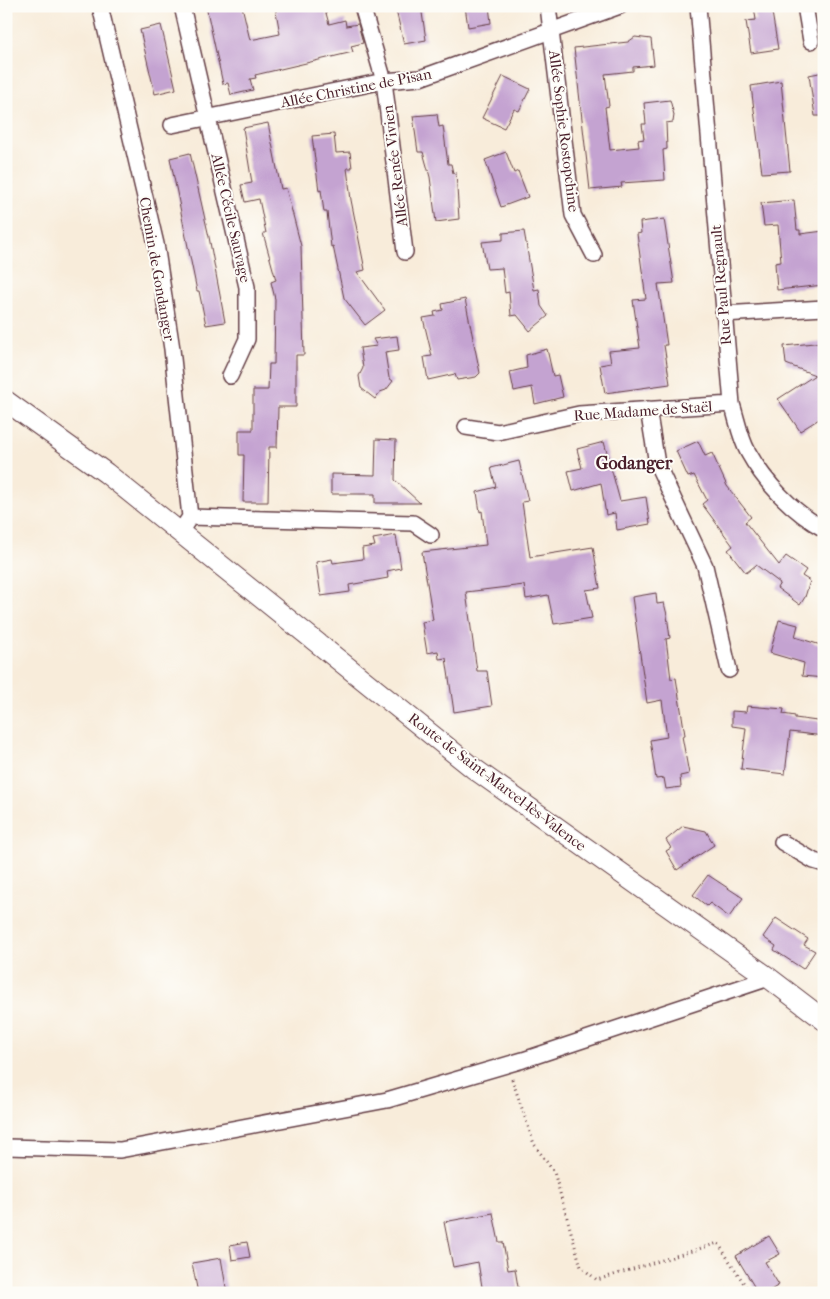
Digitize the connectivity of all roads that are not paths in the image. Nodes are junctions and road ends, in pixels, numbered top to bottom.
1 (100, 6) edge
2 (182, 6) edge
3 (362, 6) edge
4 (548, 6) edge
5 (620, 6) edge
6 (698, 6) edge
7 (805, 6) edge
8 (551, 32) junction
9 (811, 41) dead end
10 (384, 81) junction
11 (208, 118) junction
12 (172, 125) dead end
13 (405, 252) dead end
14 (594, 255) dead end
15 (824, 308) edge
16 (723, 314) junction
17 (230, 376) dead end
18 (6, 401) edge
19 (732, 404) junction
20 (648, 410) junction
21 (466, 427) dead end
22 (185, 524) junction
23 (824, 529) edge
24 (432, 536) dead end
25 (729, 670) dead end
26 (782, 842) dead end
27 (824, 864) edge
28 (769, 978) junction
29 (824, 1020) edge
30 (6, 1147) edge

1 - 22 street, Chemin de Gondanger
2 - 11 street, Allée Cécile Sauvage
3 - 10 street, Allée Renée Vivien
4 - 8 street, Allée Sophie Rostopchine
5 - 8 street, Allée Christine de Pisan
6 - 16 street, Rue Paul Regnault
7 - 9 street
8 - 10 street, Allée Christine de Pisan
8 - 14 street, Allée Sophie Rostopchine
10 - 11 street, Allée Christine de Pisan
10 - 13 street, Allée Renée Vivien
11 - 12 street, Allée Christine de Pisan
11 - 17 street, Allée Cécile Sauvage
15 - 16 street
16 - 19 street, Rue Paul Regnault
18 - 22 main road, Route de Saint-Marcel-lès-Valence
19 - 20 street, Rue Madame de Staël
19 - 23 street, Rue Paul Regnault
20 - 21 street, Rue Madame de Staël
20 - 25 street
22 - 24 street
22 - 28 main road, Route de Saint-Marcel-lès-Valence
26 - 27 street
28 - 29 main road, Route de Saint-Marcel-lès-Valence
28 - 30 street

